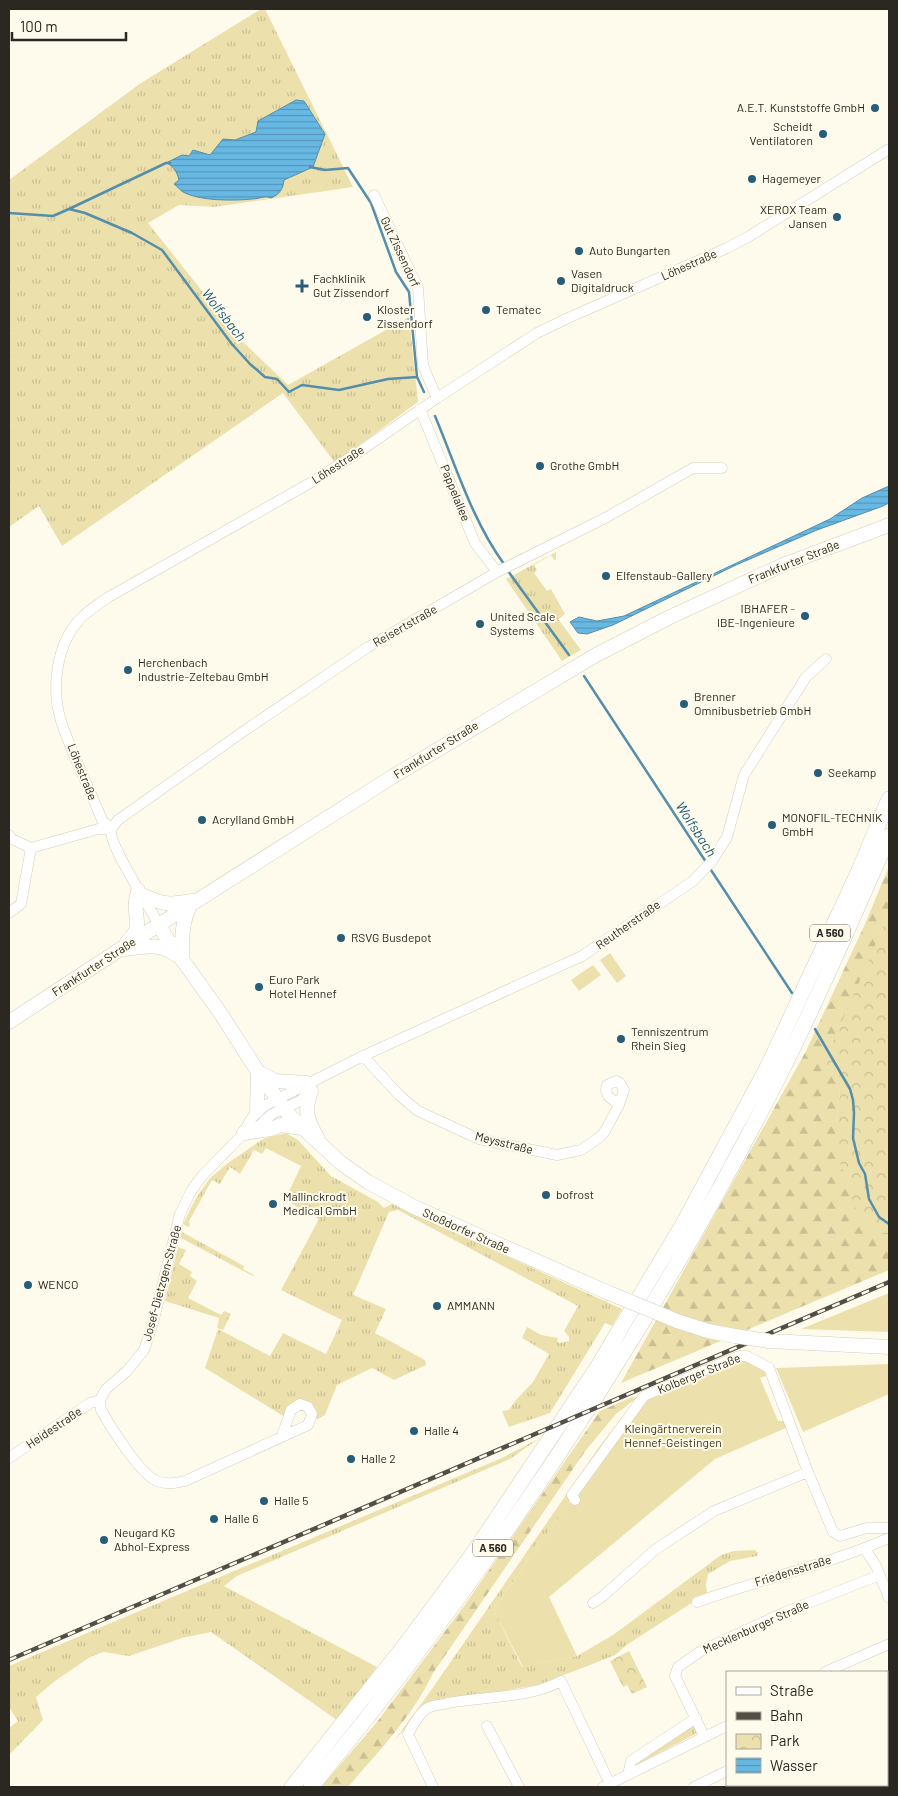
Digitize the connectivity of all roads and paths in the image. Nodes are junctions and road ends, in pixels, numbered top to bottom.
1 (889, 148) edge
2 (374, 195) dead end
3 (436, 398) junction
4 (420, 409) junction
5 (722, 468) dead end
6 (889, 525) edge
7 (503, 569) junction
8 (826, 659) dead end
9 (889, 799) edge
10 (111, 830) junction
11 (9, 835) edge
12 (889, 836) edge
13 (32, 848) junction
14 (140, 892) junction
15 (194, 902) junction
16 (9, 913) edge
17 (159, 924) junction
18 (119, 950) junction
19 (182, 960) junction
20 (9, 1022) edge
21 (363, 1056) junction
22 (258, 1072) junction
23 (309, 1087) junction
24 (281, 1103) junction
25 (619, 1105) dead end
26 (257, 1111) junction
27 (302, 1128) junction
28 (244, 1133) junction
29 (326, 1150) junction
30 (889, 1347) edge
31 (100, 1400) junction
32 (282, 1436) dead end
33 (9, 1458) edge
34 (808, 1472) junction
35 (574, 1500) dead end
36 (889, 1528) edge
37 (889, 1538) edge
38 (865, 1549) junction
39 (880, 1575) junction
40 (889, 1598) edge
41 (697, 1602) dead end
42 (592, 1603) dead end
43 (889, 1644) edge
44 (827, 1671) edge
45 (696, 1718) junction
46 (487, 1726) dead end
47 (726, 1726) edge
48 (704, 1736) junction
49 (726, 1771) edge
50 (628, 1775) junction
51 (606, 1785) edge
52 (292, 1787) edge
53 (311, 1787) edge
54 (433, 1787) edge
55 (519, 1787) edge
56 (694, 1787) edge

1 - 3 street, Löhestraße
2 - 3 street, Gut Zissendorf
3 - 4 street, Löhestraße
4 - 7 street, Pappelallee
4 - 10 street, Löhestraße
5 - 7 street, Reisertstraße
6 - 15 main road, Frankfurter Straße
7 - 10 street, Reisertstraße
8 - 21 street, Reutherstraße
9 - 52 highway, A 560
10 - 13 street
10 - 14 street, Löhestraße
11 - 13 street
12 - 53 highway, A 560
13 - 16 street
14 - 15 main road
14 - 17 street, Löhestraße
14 - 18 main road
15 - 17 main road, Frankfurter Straße
15 - 19 main road
17 - 18 main road, Frankfurter Straße
17 - 19 main road, Stoßdorfer Straße
18 - 19 main road
18 - 20 main road, Frankfurter Straße
19 - 22 main road, Stoßdorfer Straße
21 - 23 street, Reutherstraße
21 - 25 street, Meysstraße
22 - 23 main road
22 - 24 main road, Stoßdorfer Straße
22 - 26 main road
23 - 24 street, Reutherstraße
23 - 29 main road
24 - 26 street, Reutherstraße
24 - 27 main road, Stoßdorfer Straße
24 - 28 street, Josef-Dietzgen-Straße
26 - 28 street
27 - 28 main road
27 - 29 main road, Stoßdorfer Straße
28 - 31 street, Josef-Dietzgen-Straße
29 - 30 main road, Stoßdorfer Straße, bridge
31 - 32 street
31 - 33 street, Heidestraße
34 - 35 street, Kolberger Straße
34 - 36 street, Kolberger Straße
34 - 42 street
37 - 38 street, Friedensstraße
38 - 39 street
38 - 41 street, Friedensstraße
39 - 40 street
39 - 45 street, Mecklenburger Straße
43 - 44 street
45 - 48 street, Mecklenburger Straße
45 - 50 street
46 - 55 street
47 - 48 street
48 - 50 street
49 - 56 street
50 - 51 street
51 - 54 street

